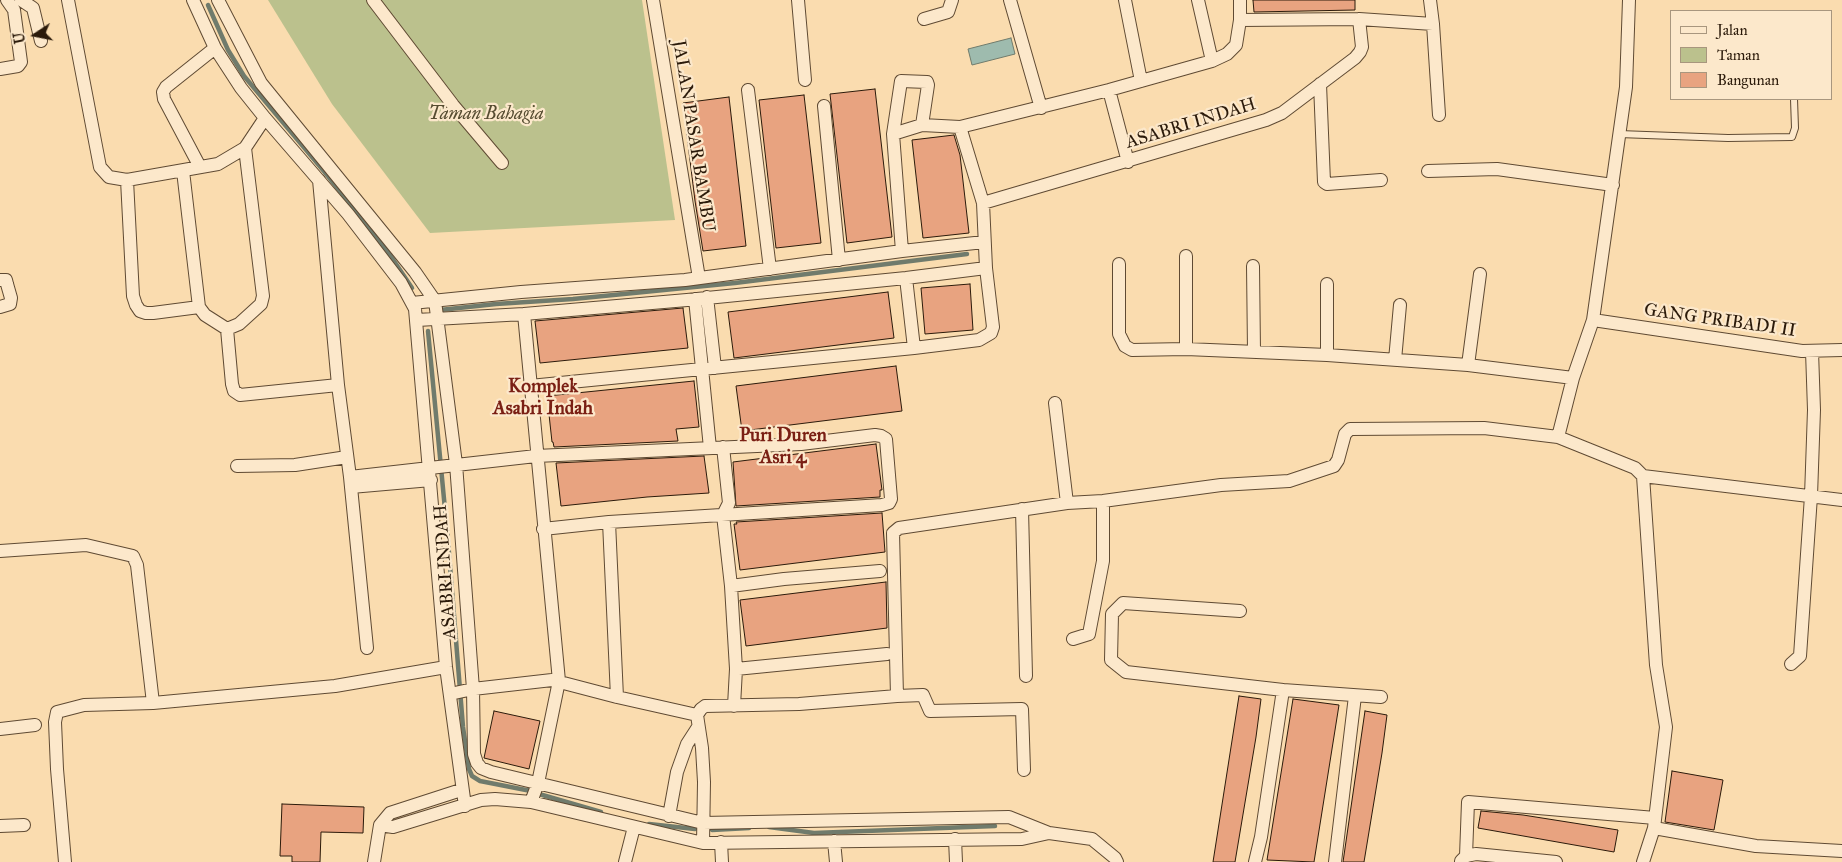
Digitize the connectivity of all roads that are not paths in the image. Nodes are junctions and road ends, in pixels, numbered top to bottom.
1 (7, 0) edge
2 (22, 0) edge
3 (68, 0) edge
4 (193, 0) edge
5 (218, 0) edge
6 (373, 0) edge
7 (653, 0) edge
8 (798, 0) edge
9 (952, 0) edge
10 (1010, 0) edge
11 (1125, 0) edge
12 (1198, 0) edge
13 (1240, 0) edge
14 (1430, 0) edge
15 (1629, 0) edge
16 (924, 19) dead end
17 (1359, 19) junction
18 (1240, 20) junction
19 (1433, 24) junction
20 (41, 41) dead end
21 (216, 48) junction
22 (1212, 61) junction
23 (0, 69) edge
24 (805, 80) dead end
25 (1141, 81) junction
26 (1320, 84) junction
27 (748, 90) dead end
28 (1109, 90) junction
29 (1794, 100) edge
30 (824, 106) dead end
31 (1042, 108) junction
32 (1439, 115) dead end
33 (265, 118) junction
34 (922, 125) junction
35 (960, 127) junction
36 (893, 134) junction
37 (1619, 134) junction
38 (245, 148) junction
39 (1128, 162) junction
40 (502, 163) dead end
41 (200, 167) junction
42 (183, 171) junction
43 (1428, 171) dead end
44 (128, 180) junction
45 (320, 180) junction
46 (1381, 180) dead end
47 (1613, 185) junction
48 (983, 203) junction
49 (984, 242) junction
50 (902, 250) junction
51 (1186, 256) dead end
52 (839, 260) junction
53 (1119, 264) dead end
54 (1253, 266) dead end
55 (986, 268) junction
56 (770, 269) junction
57 (1480, 274) dead end
58 (699, 278) junction
59 (906, 278) junction
60 (0, 280) edge
61 (1327, 284) dead end
62 (691, 293) junction
63 (412, 303) junction
64 (1400, 304) dead end
65 (199, 306) junction
66 (0, 307) edge
67 (437, 311) junction
68 (524, 314) junction
69 (417, 320) junction
70 (1593, 320) junction
71 (227, 328) junction
72 (914, 348) junction
73 (1186, 349) junction
74 (1842, 350) edge
75 (1812, 351) junction
76 (1254, 352) junction
77 (1326, 354) junction
78 (1395, 360) junction
79 (1468, 365) junction
80 (715, 368) junction
81 (701, 369) junction
82 (1572, 378) junction
83 (338, 385) junction
84 (530, 386) junction
85 (1055, 403) dead end
86 (1558, 437) junction
87 (723, 447) junction
88 (710, 448) junction
89 (536, 456) junction
90 (346, 457) junction
91 (453, 465) junction
92 (237, 466) dead end
93 (432, 472) junction
94 (1643, 476) junction
95 (350, 482) junction
96 (1811, 496) junction
97 (1103, 500) junction
98 (1842, 500) edge
99 (1067, 503) junction
100 (1022, 509) junction
101 (723, 515) junction
102 (609, 522) junction
103 (543, 529) junction
104 (0, 551) edge
105 (880, 570) dead end
106 (731, 586) junction
107 (1240, 611) dead end
108 (1072, 639) dead end
109 (367, 648) dead end
110 (888, 654) dead end
111 (1791, 664) dead end
112 (446, 667) junction
113 (736, 668) junction
114 (1026, 676) dead end
115 (559, 681) junction
116 (1283, 690) junction
117 (461, 691) junction
118 (897, 696) junction
119 (1355, 696) junction
120 (616, 697) junction
121 (1381, 697) dead end
122 (153, 703) junction
123 (734, 706) junction
124 (697, 721) junction
125 (35, 725) dead end
126 (0, 729) edge
127 (1024, 770) dead end
128 (538, 783) junction
129 (461, 790) junction
130 (531, 802) junction
131 (465, 806) junction
132 (669, 816) junction
133 (703, 823) junction
134 (1655, 823) junction
135 (24, 825) dead end
136 (380, 825) junction
137 (0, 826) edge
138 (634, 828) junction
139 (1050, 833) junction
140 (956, 839) junction
141 (834, 841) junction
142 (703, 842) junction
143 (721, 842) junction
144 (1842, 851) edge
145 (1467, 857) edge
146 (65, 862) edge
147 (374, 862) edge
148 (625, 862) edge
149 (722, 862) edge
150 (836, 862) edge
151 (956, 862) edge
152 (1117, 862) edge
153 (1255, 862) edge
154 (1335, 862) edge
155 (1556, 862) edge
156 (1643, 862) edge

1 - 23 street
2 - 20 street
3 - 44 street
4 - 21 street
5 - 67 street
6 - 40 street
7 - 58 street, JALAN PASAR BAMBU
8 - 24 street
9 - 16 street
10 - 31 street
11 - 25 street
12 - 22 street
13 - 18 street
14 - 19 street
15 - 37 street
17 - 18 street
17 - 19 street
17 - 26 street, ASABRI INDAH
18 - 22 street
19 - 32 street
21 - 33 street
21 - 41 street
22 - 25 street
25 - 28 street
26 - 39 street, ASABRI INDAH
26 - 46 street
27 - 56 street
28 - 31 street
28 - 39 street
29 - 37 lane
30 - 52 street
31 - 35 street
33 - 38 street
33 - 45 street
34 - 35 street
34 - 36 street
34 - 36 street
35 - 48 street
36 - 50 street
37 - 47 street
38 - 41 street
38 - 71 street
39 - 48 street, ASABRI INDAH
41 - 42 street
42 - 44 street
42 - 65 street
43 - 47 street
44 - 65 street
45 - 63 street
45 - 83 street
47 - 70 street
48 - 49 street
49 - 50 street
49 - 55 street
50 - 52 street
51 - 73 street
52 - 56 street
53 - 73 street
54 - 76 street
55 - 59 street
55 - 72 street
56 - 58 street
57 - 79 street
58 - 62 street
59 - 62 street
59 - 72 street
60 - 66 street
61 - 77 street
62 - 67 street
62 - 68 street
62 - 80 street
62 - 81 street
63 - 67 street
63 - 69 street
64 - 78 street
65 - 71 street
67 - 68 street
67 - 69 street
67 - 91 street, ASABRI INDAH
68 - 84 street
69 - 93 street
70 - 75 street, GANG PRIBADI II
70 - 82 street
71 - 83 street
72 - 80 street
73 - 76 street
74 - 75 street, GANG PRIBADI II
75 - 96 street
76 - 77 street
77 - 78 street
78 - 79 street
79 - 82 street
80 - 81 street
81 - 84 street
81 - 88 street
82 - 86 street
83 - 90 street
84 - 89 street
85 - 99 street
86 - 94 street
86 - 97 street
87 - 88 street
87 - 101 street
87 - 101 street
88 - 89 street
89 - 91 street
89 - 103 street
90 - 92 street
90 - 95 street
91 - 93 street
91 - 117 street, ASABRI INDAH
93 - 95 street
93 - 112 street
94 - 96 street
94 - 134 street
95 - 109 street
96 - 98 street
96 - 111 street
97 - 99 street
97 - 108 street
99 - 100 street
100 - 114 street
100 - 118 street
101 - 102 street
101 - 106 street
102 - 103 street
102 - 120 street
103 - 115 street
104 - 122 street
105 - 106 street
106 - 113 street
107 - 116 street
110 - 113 street
112 - 117 street
112 - 122 street
113 - 123 street
115 - 117 street
115 - 120 street
115 - 128 street
116 - 119 street
116 - 153 street
117 - 128 street, ASABRI INDAH
117 - 129 street
118 - 123 street
118 - 127 street
119 - 121 street
119 - 154 street
120 - 124 street
122 - 146 street
123 - 124 street
124 - 132 street
124 - 133 street
125 - 126 street
128 - 130 street
128 - 132 street
129 - 131 street
129 - 136 street
130 - 131 street
130 - 138 street
131 - 136 street
132 - 133 street
133 - 139 street
133 - 142 street
134 - 144 street
134 - 145 street
134 - 156 street
135 - 137 street
136 - 147 street
138 - 142 street
138 - 148 street
139 - 140 street
139 - 152 street
140 - 141 street
140 - 151 street
141 - 143 street
141 - 150 street
142 - 143 street
143 - 149 street
145 - 155 street

